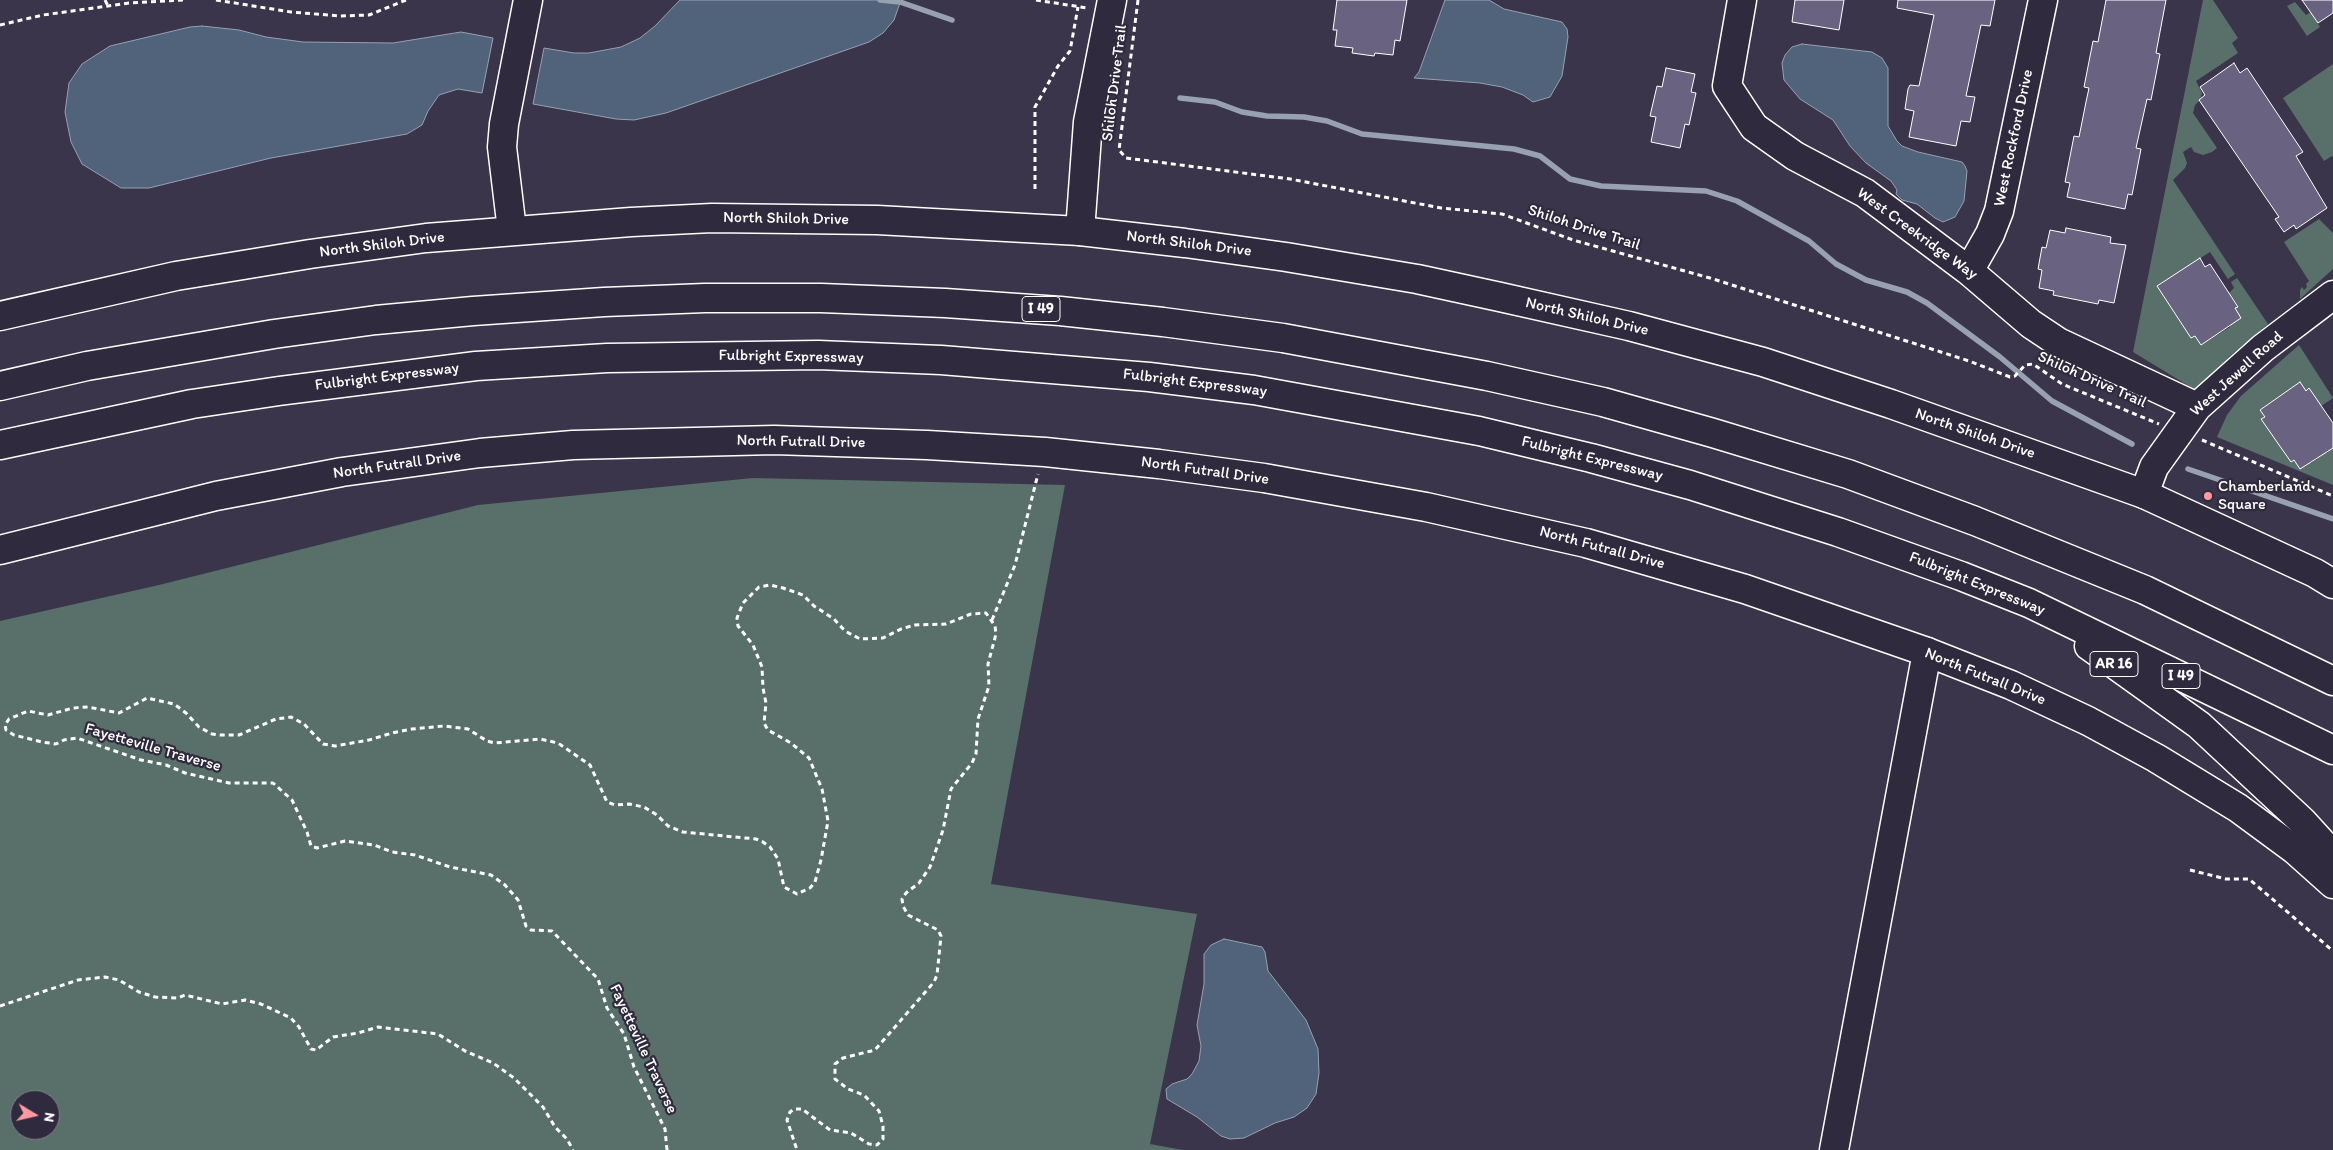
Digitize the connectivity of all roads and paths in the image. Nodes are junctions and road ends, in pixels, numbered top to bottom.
1 (105, 0) edge
2 (184, 0) edge
3 (216, 0) edge
4 (406, 0) edge
5 (528, 0) edge
6 (1036, 0) edge
7 (1138, 0) edge
8 (1742, 0) edge
9 (2042, 0) edge
10 (108, 6) junction
11 (1111, 6) edge
12 (1078, 7) junction
13 (0, 25) edge
14 (1034, 189) dead end
15 (512, 230) junction
16 (1080, 231) junction
17 (1969, 270) junction
18 (2333, 295) edge
19 (0, 316) edge
20 (0, 386) edge
21 (2197, 407) junction
22 (2164, 426) dead end
23 (2211, 443) dead end
24 (0, 445) edge
25 (1039, 469) dead end
26 (2144, 494) junction
27 (2333, 496) edge
28 (0, 550) edge
29 (2333, 584) edge
30 (2029, 603) junction
31 (992, 620) junction
32 (1927, 652) junction
33 (2333, 681) edge
34 (2333, 750) edge
35 (2333, 855) edge
36 (2190, 870) dead end
37 (2333, 884) edge
38 (2333, 951) edge
39 (0, 1006) edge
40 (573, 1150) edge
41 (668, 1150) edge
42 (797, 1150) edge
43 (1834, 1150) edge

1 - 10 path
2 - 10 path
3 - 4 path
5 - 15 main road
6 - 12 path
7 - 22 path, Shiloh Drive Trail
8 - 17 main road, West Creekridge Way
9 - 17 main road, West Rockford Drive
10 - 13 path
11 - 12 path
11 - 16 main road
12 - 14 path
15 - 16 main road, North Shiloh Drive
15 - 19 main road, North Shiloh Drive
16 - 26 main road, North Shiloh Drive
17 - 21 main road, West Creekridge Way
18 - 21 main road, West Jewell Road
20 - 33 main road, I 49
21 - 26 main road, West Jewell Road
23 - 27 path
24 - 30 main road, Fulbright Expressway / I 49
25 - 31 path
26 - 29 main road, North Shiloh Drive
28 - 32 main road, North Futrall Drive
30 - 34 main road, Fulbright Expressway / I 49
30 - 35 main road, AR 16
31 - 41 path, Fayetteville Traverse
31 - 42 path
32 - 37 main road, North Futrall Drive
32 - 43 main road
36 - 38 path
39 - 40 path

